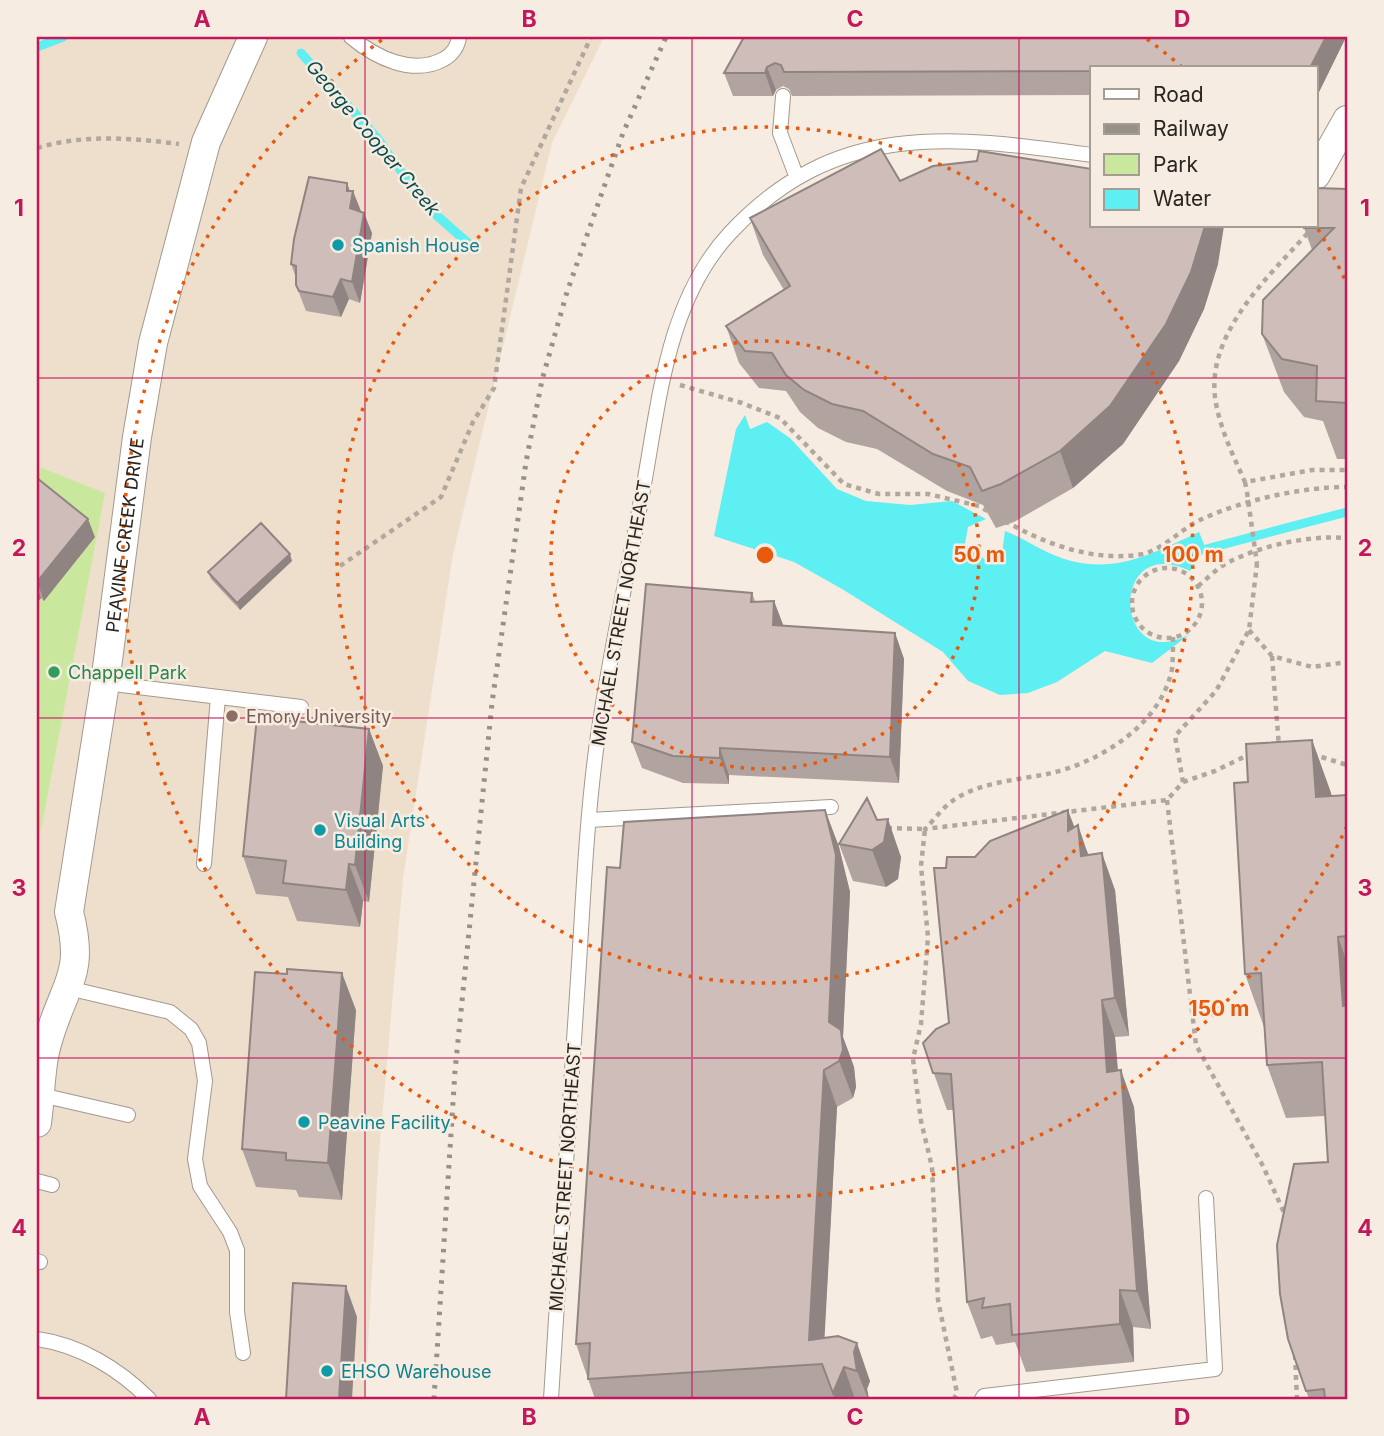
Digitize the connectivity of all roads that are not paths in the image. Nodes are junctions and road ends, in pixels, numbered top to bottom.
1 (253, 37) edge
2 (351, 37) edge
3 (459, 37) edge
4 (783, 96) edge
5 (1347, 120) edge
6 (1090, 155) edge
7 (1318, 171) edge
8 (797, 178) junction
9 (105, 683) junction
10 (218, 697) junction
11 (301, 707) dead end
12 (831, 807) dead end
13 (589, 820) junction
14 (204, 864) dead end
15 (68, 988) junction
16 (41, 1095) junction
17 (128, 1115) dead end
18 (37, 1123) edge
19 (37, 1181) edge
20 (52, 1185) dead end
21 (1206, 1198) dead end
22 (37, 1339) edge
23 (243, 1353) dead end
24 (149, 1399) edge
25 (551, 1399) edge
26 (982, 1399) edge

1 - 9 street, PEAVINE CREEK DRIVE
2 - 3 lane
4 - 8 lane
5 - 7 street
6 - 8 lane, MICHAEL STREET NORTHEAST
8 - 13 lane, MICHAEL STREET NORTHEAST
9 - 10 lane
9 - 15 street, PEAVINE CREEK DRIVE
10 - 11 lane
10 - 14 lane
12 - 13 lane
13 - 25 lane, MICHAEL STREET NORTHEAST
15 - 16 street, PEAVINE CREEK DRIVE
15 - 23 lane
16 - 17 lane
16 - 18 street, PEAVINE CREEK DRIVE
19 - 20 lane
21 - 26 lane
22 - 24 lane

